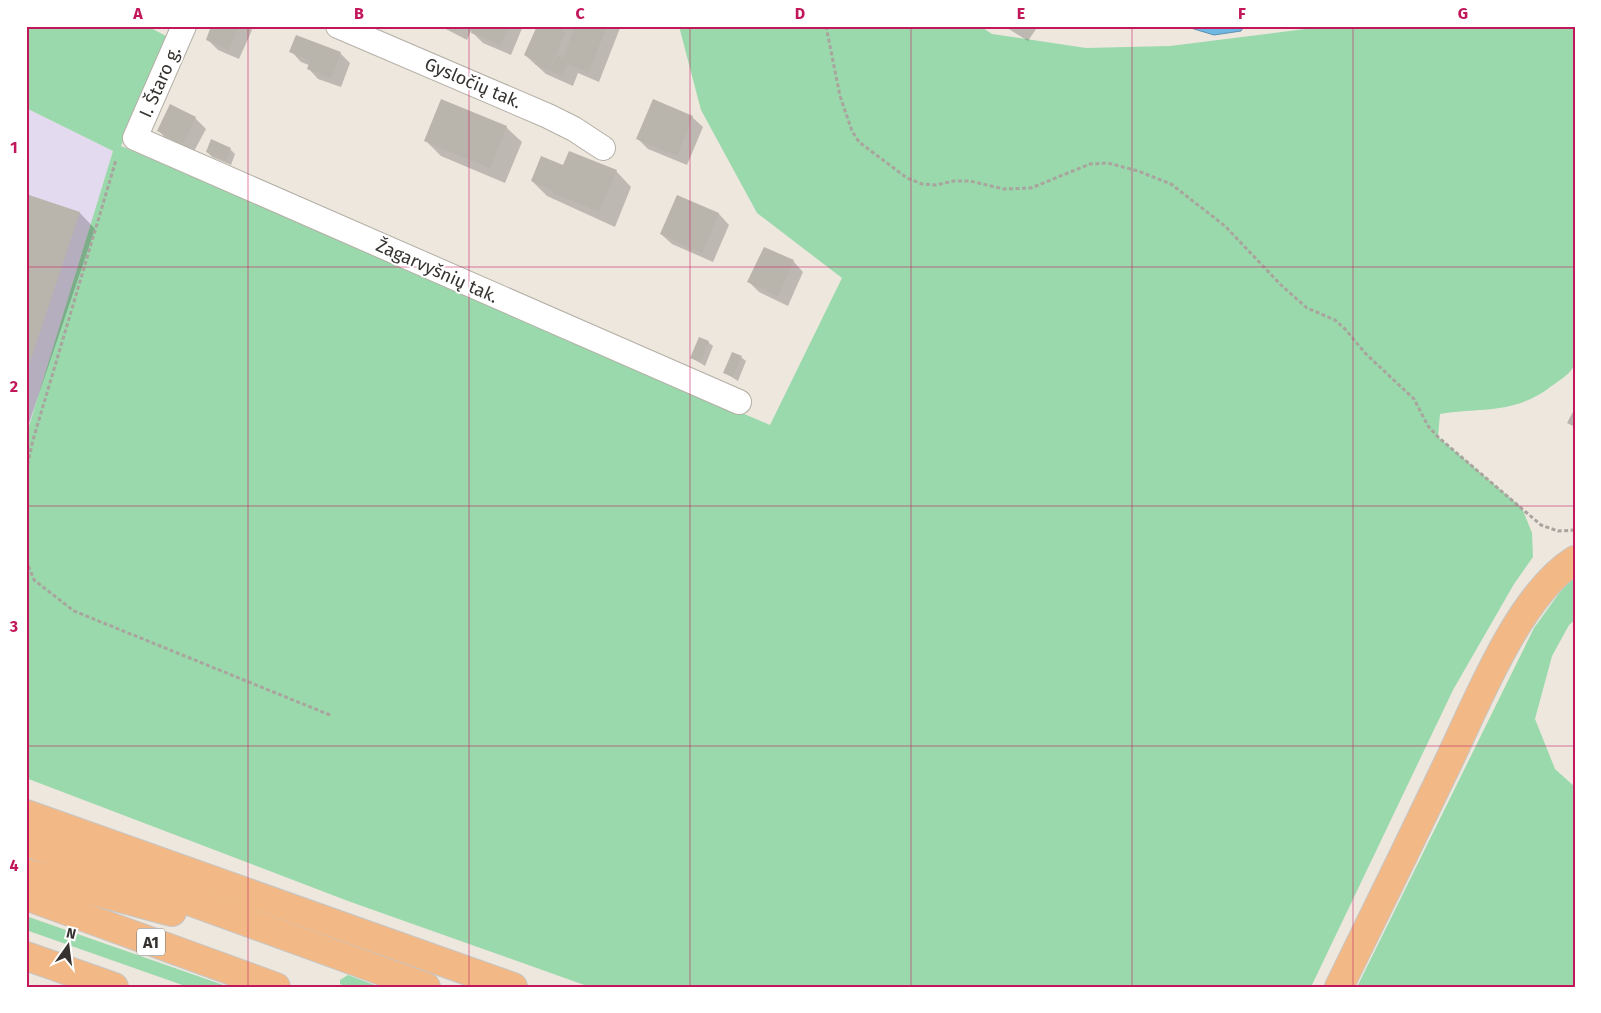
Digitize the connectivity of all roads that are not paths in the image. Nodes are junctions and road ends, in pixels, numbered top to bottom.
1 (184, 26) edge
2 (338, 26) edge
3 (135, 138) joint
4 (603, 148) dead end
5 (740, 402) dead end
6 (1575, 560) edge
7 (26, 814) edge
8 (26, 842) edge
9 (26, 873) edge
10 (26, 896) edge
11 (26, 956) edge
12 (352, 961) junction
13 (114, 987) edge
14 (276, 987) edge
15 (426, 987) edge
16 (513, 987) edge
17 (1339, 987) edge

1 - 3 street, I. Štaro g.
2 - 4 street, Gysločių tak.
3 - 5 street, Žagarvyšnių tak.
6 - 17 highway
7 - 16 highway
8 - 12 highway
9 - 12 highway
10 - 14 highway, A1
11 - 13 highway
12 - 15 highway

